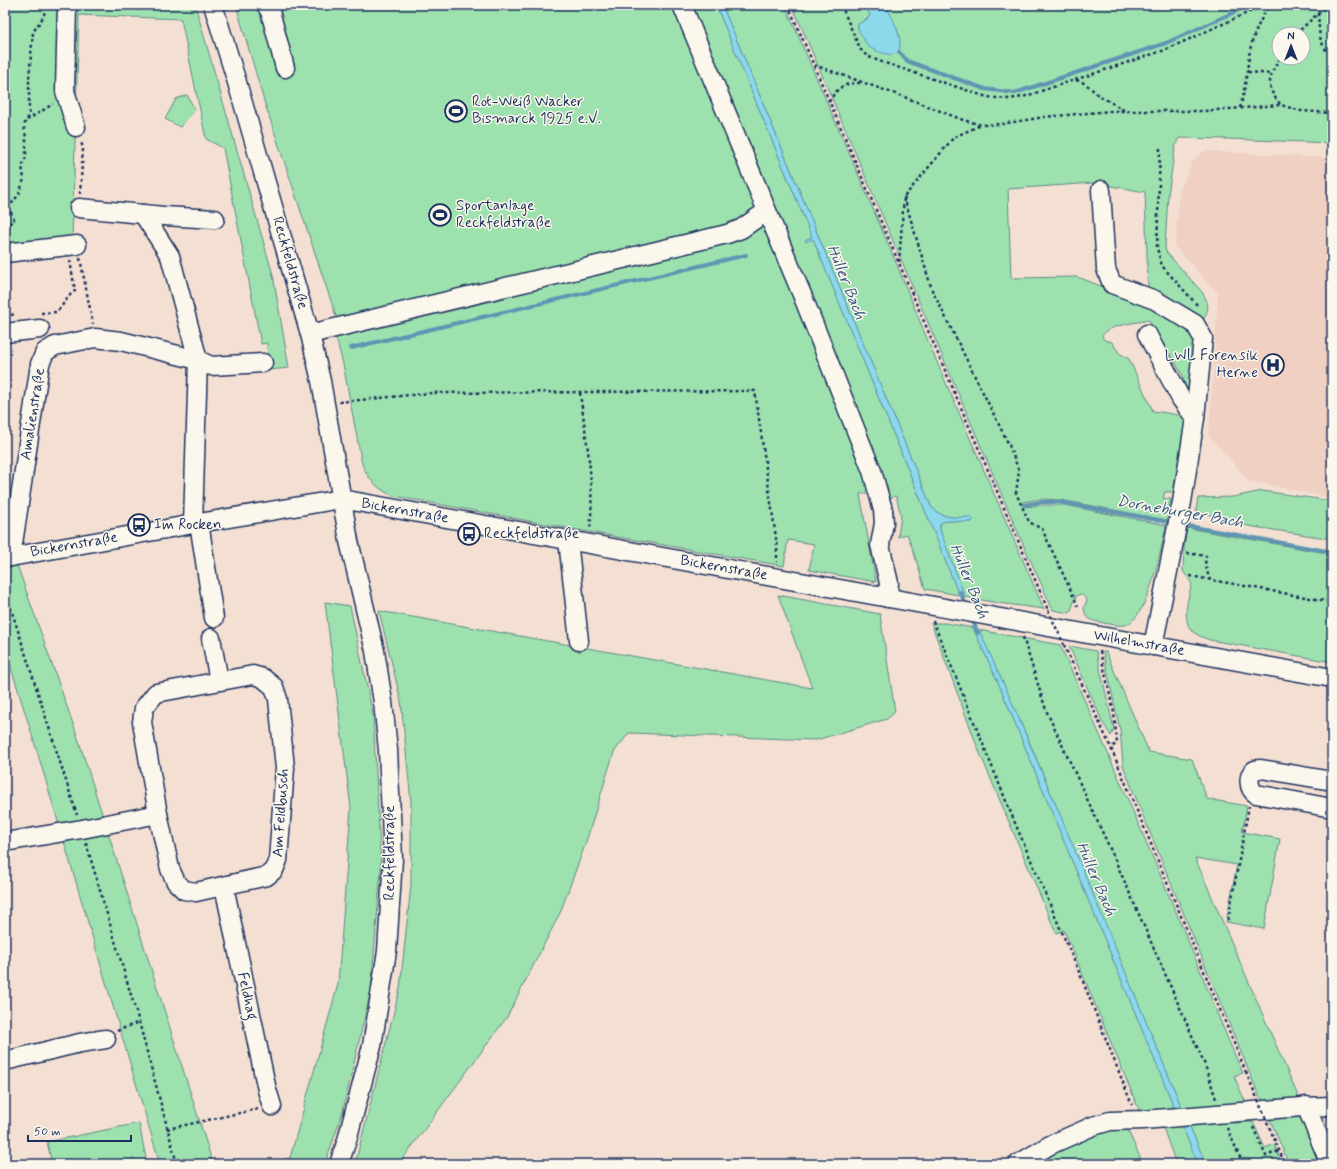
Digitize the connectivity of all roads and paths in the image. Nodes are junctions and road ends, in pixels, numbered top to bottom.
1 (45, 5) edge
2 (66, 5) edge
3 (213, 5) edge
4 (266, 5) edge
5 (682, 5) edge
6 (788, 5) edge
7 (842, 5) edge
8 (1265, 5) edge
9 (1269, 5) edge
10 (1327, 5) edge
11 (1318, 13) junction
12 (1304, 26) edge
13 (1332, 58) edge
14 (813, 65) junction
15 (1276, 66) edge
16 (285, 68) dead end
17 (1248, 72) junction
18 (1271, 74) junction
19 (1075, 80) junction
20 (862, 83) junction
21 (66, 96) junction
22 (829, 102) junction
23 (1281, 105) junction
24 (1240, 108) junction
25 (1126, 111) junction
26 (1332, 113) edge
27 (27, 121) junction
28 (982, 125) junction
29 (76, 126) dead end
30 (1160, 148) dead end
31 (1101, 190) dead end
32 (904, 198) junction
33 (79, 208) dead end
34 (767, 211) junction
35 (143, 214) junction
36 (215, 219) dead end
37 (5, 228) edge
38 (72, 246) joint
39 (5, 253) edge
40 (899, 263) junction
41 (1203, 311) dead end
42 (18, 314) dead end
43 (5, 316) edge
44 (39, 321) joint
45 (5, 333) edge
46 (310, 334) junction
47 (1147, 334) dead end
48 (198, 360) junction
49 (263, 363) dead end
50 (580, 393) junction
51 (325, 404) junction
52 (1195, 418) junction
53 (341, 499) junction
54 (196, 523) junction
55 (568, 540) junction
56 (588, 544) junction
57 (1173, 549) junction
58 (8, 557) edge
59 (1190, 576) dead end
60 (776, 577) junction
61 (1210, 580) junction
62 (5, 590) edge
63 (888, 598) junction
64 (1332, 602) edge
65 (1078, 606) dead end
66 (936, 607) junction
67 (214, 618) dead end
68 (1021, 622) junction
69 (1102, 636) junction
70 (211, 638) dead end
71 (578, 641) dead end
72 (1153, 646) junction
73 (1332, 678) edge
74 (219, 681) junction
75 (1111, 748) junction
76 (1332, 781) edge
77 (1252, 791) junction
78 (1332, 808) edge
79 (158, 814) junction
80 (82, 829) junction
81 (5, 842) edge
82 (224, 886) junction
83 (1228, 920) dead end
84 (139, 1022) junction
85 (106, 1039) joint
86 (5, 1061) edge
87 (272, 1106) joint
88 (1306, 1106) junction
89 (1332, 1106) edge
90 (1246, 1112) junction
91 (1216, 1114) junction
92 (1141, 1120) junction
93 (167, 1129) junction
94 (1279, 1151) junction
95 (177, 1164) edge
96 (339, 1164) edge
97 (1018, 1164) edge
98 (1243, 1164) edge
99 (1285, 1164) edge
100 (1330, 1164) edge

1 - 27 path
2 - 21 street
3 - 46 street, Reckfeldstraße
4 - 16 street
5 - 34 street
6 - 14 path
7 - 19 path
8 - 19 path
9 - 17 path
10 - 11 path
11 - 12 path
11 - 13 path
14 - 20 path
14 - 22 path
15 - 18 path
17 - 18 path
17 - 24 path
18 - 23 path
19 - 25 path
20 - 22 path
20 - 28 path
21 - 27 path
21 - 29 street
22 - 40 path
23 - 24 path
23 - 26 path
24 - 25 path
25 - 28 path
27 - 37 path
28 - 32 path
30 - 41 path
31 - 52 street
32 - 40 path
32 - 65 path
33 - 35 street
34 - 46 street
34 - 63 street
35 - 36 street
35 - 48 street
38 - 39 street
38 - 44 path
40 - 75 path, bridge
42 - 43 path
44 - 45 street
46 - 51 street, Reckfeldstraße
47 - 52 street
48 - 49 street, Amalienstraße
48 - 54 street
48 - 58 street, Amalienstraße
50 - 51 path
50 - 56 path
50 - 60 path
51 - 53 street, Reckfeldstraße
52 - 57 street
53 - 54 street, Bickernstraße
53 - 55 street, Bickernstraße
53 - 96 street, Reckfeldstraße
54 - 58 street, Bickernstraße
54 - 67 street
55 - 56 street, Bickernstraße
55 - 71 street
56 - 60 street, Bickernstraße
57 - 61 path
57 - 72 street
59 - 61 path
60 - 63 street, Bickernstraße
61 - 64 path
62 - 80 path
63 - 66 street, Bickernstraße
66 - 68 street, Wilhelmstraße
66 - 92 path
68 - 69 street, Wilhelmstraße
68 - 91 path
69 - 72 street, Wilhelmstraße
69 - 75 path
70 - 74 street
72 - 73 street, Wilhelmstraße
74 - 79 street, Am Feldbusch
74 - 82 street, Am Feldbusch
75 - 94 path, bridge
76 - 77 street
77 - 78 street
77 - 83 path
79 - 80 street
79 - 82 street, Am Feldbusch
80 - 81 street
80 - 84 path
82 - 87 street, Feldhag
84 - 85 path
84 - 93 path
85 - 86 street
87 - 93 path
88 - 89 street
88 - 90 street
88 - 100 street
90 - 91 street
90 - 94 path
91 - 92 street
91 - 98 path
92 - 97 street
93 - 95 path
94 - 99 path

